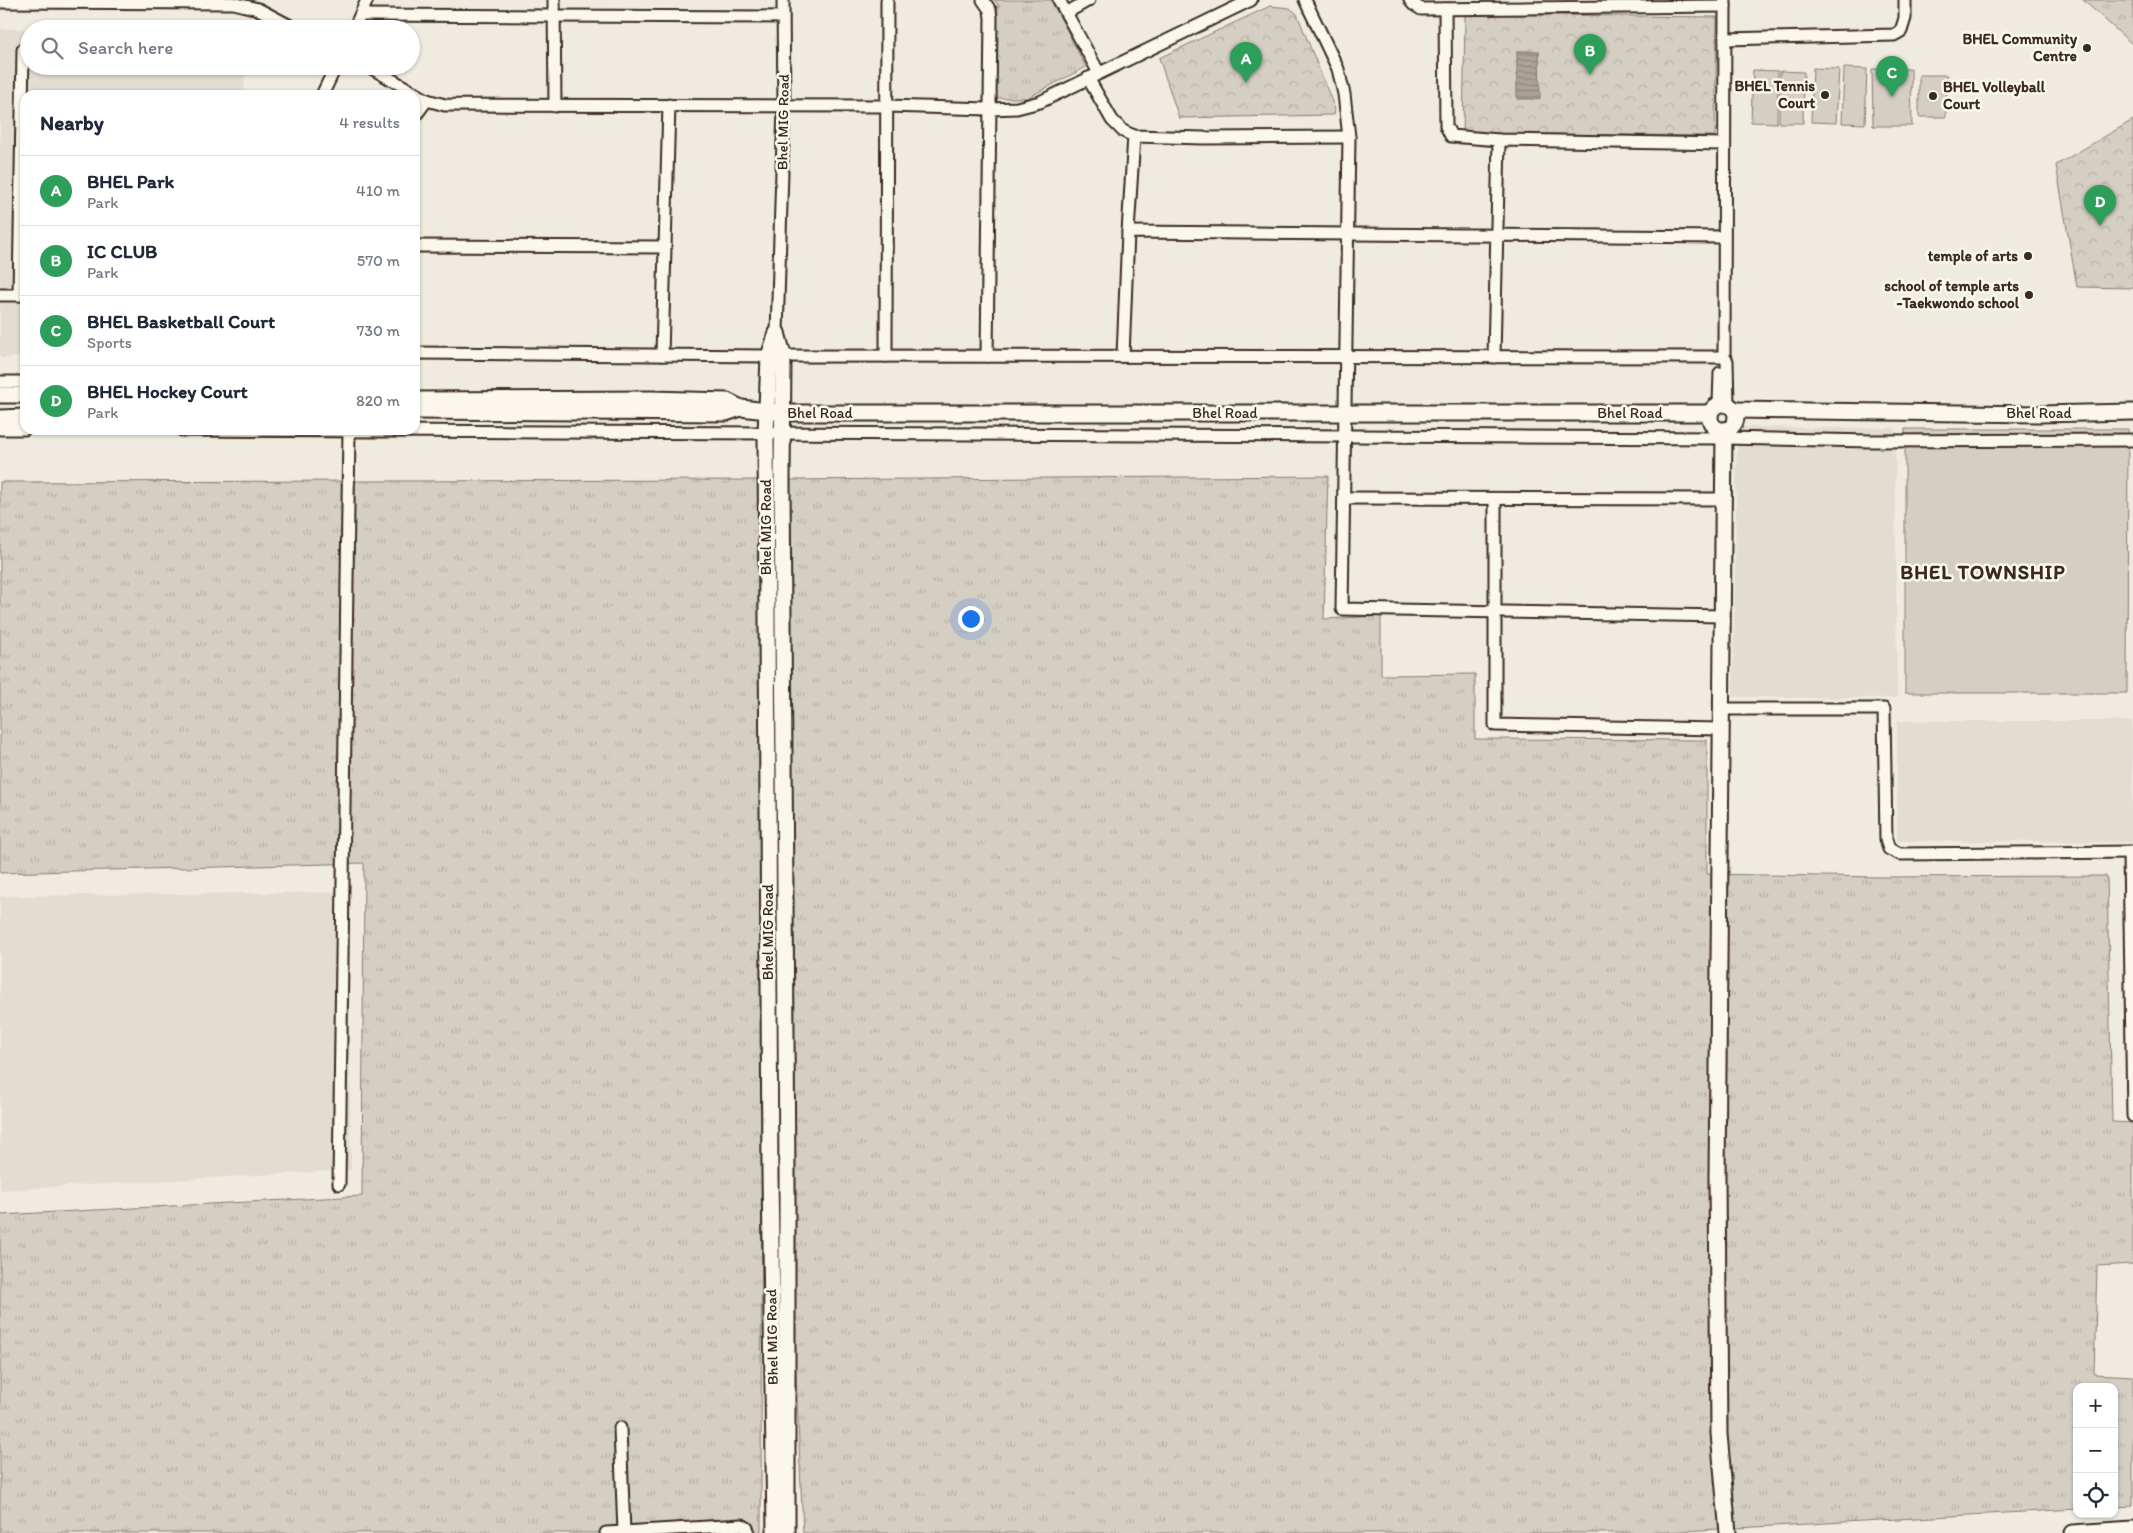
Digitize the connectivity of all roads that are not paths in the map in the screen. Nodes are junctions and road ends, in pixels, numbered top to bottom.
1 (367, 0) edge
2 (554, 0) edge
3 (782, 0) edge
4 (887, 0) edge
5 (983, 0) edge
6 (1059, 0) edge
7 (1089, 0) edge
8 (1251, 0) edge
9 (1305, 0) edge
10 (1410, 0) edge
11 (1905, 0) edge
12 (0, 2) edge
13 (1725, 3) edge
14 (1444, 9) junction
15 (1066, 13) junction
16 (361, 15) junction
17 (554, 17) junction
18 (783, 17) junction
19 (279, 20) edge
20 (358, 20) edge
21 (1725, 39) junction
22 (1099, 73) junction
23 (22, 75) edge
24 (332, 75) edge
25 (384, 75) edge
26 (1088, 78) junction
27 (22, 90) edge
28 (324, 90) edge
29 (410, 90) edge
30 (420, 96) edge
31 (427, 100) junction
32 (669, 105) junction
33 (555, 106) junction
34 (888, 106) junction
35 (784, 107) junction
36 (420, 109) edge
37 (989, 110) junction
38 (1134, 136) junction
39 (1349, 136) junction
40 (1499, 140) junction
41 (1724, 144) junction
42 (1128, 232) junction
43 (1347, 234) junction
44 (1497, 235) junction
45 (1724, 237) junction
46 (420, 246) edge
47 (664, 248) junction
48 (0, 295) edge
49 (20, 295) edge
50 (777, 333) joint
51 (420, 352) edge
52 (662, 355) junction
53 (776, 355) junction
54 (886, 356) junction
55 (987, 356) junction
56 (1123, 356) junction
57 (1347, 357) junction
58 (1494, 357) junction
59 (1724, 357) junction
60 (0, 382) edge
61 (20, 382) edge
62 (0, 395) edge
63 (20, 395) edge
64 (420, 400) edge
65 (741, 408) junction
66 (1723, 408) junction
67 (420, 411) edge
68 (767, 412) junction
69 (2133, 412) edge
70 (784, 413) junction
71 (1345, 414) junction
72 (20, 417) edge
73 (0, 418) edge
74 (0, 429) edge
75 (20, 429) edge
76 (420, 431) edge
77 (766, 434) junction
78 (782, 434) junction
79 (349, 435) edge
80 (1724, 435) junction
81 (1345, 437) junction
82 (2133, 440) edge
83 (1344, 498) junction
84 (1495, 498) junction
85 (1723, 499) junction
86 (1495, 612) junction
87 (1723, 616) junction
88 (1722, 709) junction
89 (1722, 729) junction
90 (2131, 852) edge
91 (2133, 1116) edge
92 (339, 1184) dead end
93 (620, 1428) dead end
94 (2133, 1529) edge
95 (624, 1532) junction
96 (2113, 1532) edge
97 (606, 1533) edge
98 (750, 1533) edge
99 (775, 1533) edge
100 (787, 1533) edge
101 (1728, 1533) edge
102 (2072, 1533) edge

1 - 16 street
2 - 17 street
3 - 18 street, Bhel MIG Road
4 - 34 street
5 - 37 street
6 - 15 street
7 - 15 street
8 - 22 street
9 - 39 street
10 - 14 street
11 - 21 street
12 - 19 street
13 - 14 street
13 - 21 street
14 - 40 street
15 - 22 street
16 - 17 street
16 - 20 street
17 - 18 street
17 - 33 street
18 - 35 street, Bhel MIG Road
21 - 41 street
22 - 26 street
23 - 27 street
24 - 28 street
25 - 29 street
26 - 37 street
26 - 38 street
30 - 31 street
31 - 33 street
31 - 36 street
32 - 33 street
32 - 35 street
32 - 47 street
34 - 35 street
34 - 37 street
34 - 54 street
35 - 50 street, Bhel MIG Road
37 - 55 street
38 - 39 street
38 - 42 street
39 - 43 street
40 - 41 street
40 - 44 street
41 - 45 street
42 - 43 street
42 - 56 street
43 - 44 street
43 - 57 street
44 - 45 street
44 - 58 street
45 - 59 street
46 - 47 street
47 - 52 street
48 - 49 street
50 - 53 street, Bhel MIG Road
51 - 52 street
52 - 53 street
53 - 54 street
53 - 68 street, Bhel MIG Road
53 - 70 street, Bhel MIG Road
54 - 55 street
55 - 56 street
56 - 57 street
57 - 58 street
57 - 71 street
58 - 59 street
59 - 66 street
60 - 61 street
62 - 63 street
64 - 65 street, Bhel Road
65 - 67 street, Bhel Road
65 - 68 street, Bhel Road
66 - 69 street, Bhel Road
66 - 71 street, Bhel Road
66 - 80 street
66 - 80 street
68 - 70 street, Bhel Road
68 - 77 street, Bhel MIG Road
70 - 71 street, Bhel Road
70 - 78 street, Bhel MIG Road
71 - 81 street
72 - 73 street
74 - 75 street
76 - 77 street
77 - 78 street
77 - 99 street, Bhel MIG Road
78 - 81 street
78 - 100 street, Bhel MIG Road
79 - 92 street
80 - 81 street
80 - 82 street
80 - 85 street
81 - 83 street
83 - 84 street
83 - 86 street
84 - 85 street
84 - 86 street
85 - 87 street
86 - 87 street
86 - 89 street
87 - 88 street
88 - 89 street
88 - 90 street
89 - 101 street
90 - 91 street
93 - 95 street
94 - 96 street
95 - 97 street
95 - 98 street
96 - 102 street

